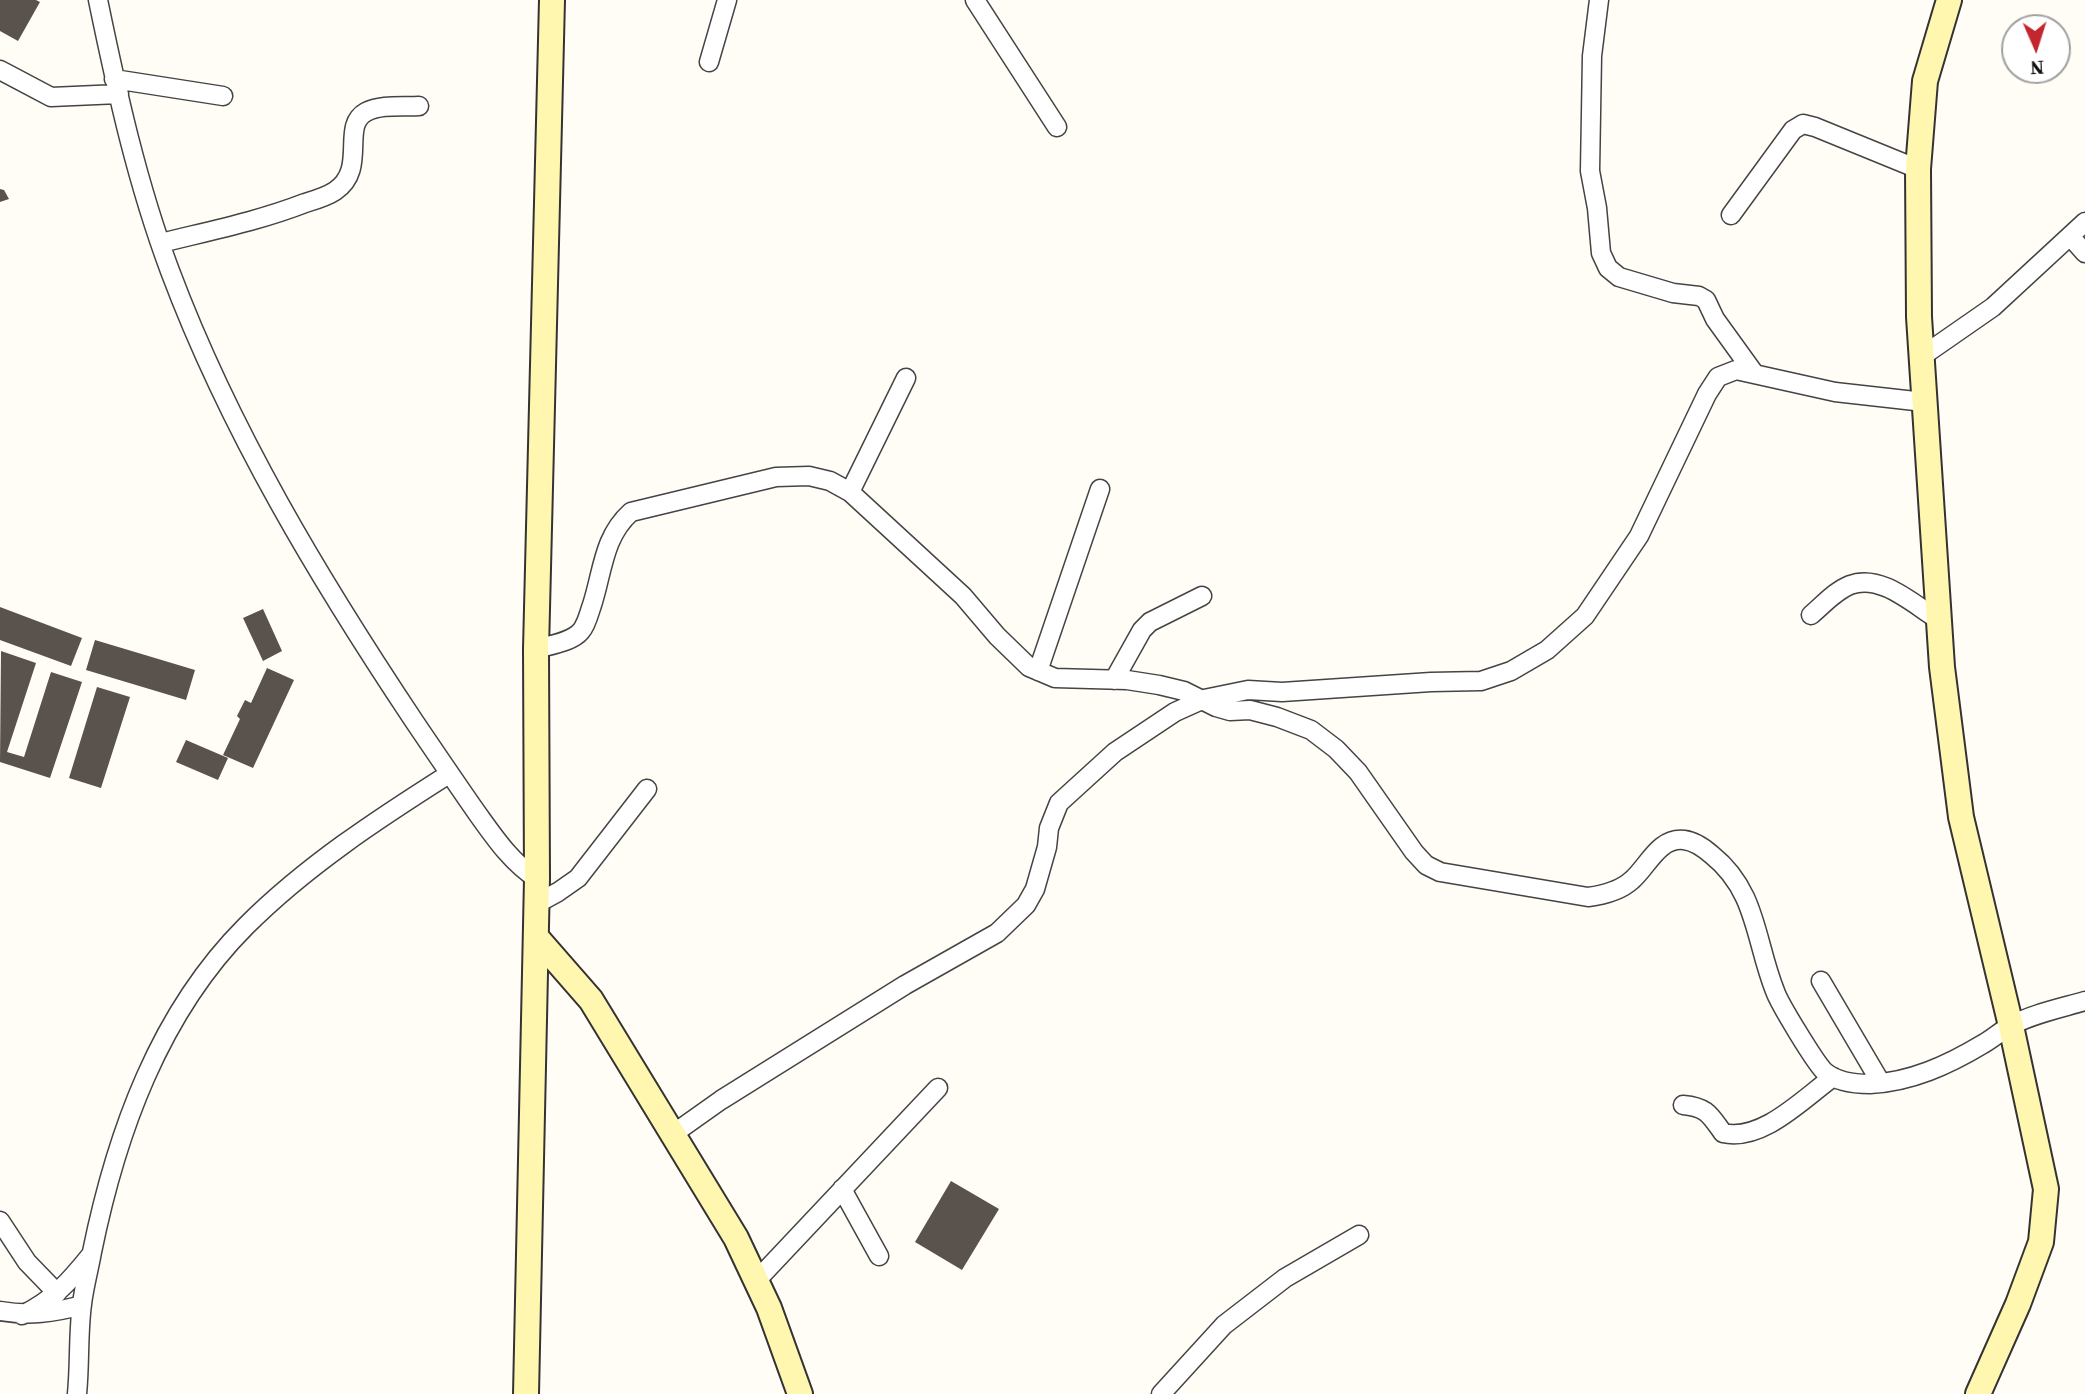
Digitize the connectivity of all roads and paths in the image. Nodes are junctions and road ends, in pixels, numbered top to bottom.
1 (98, 0) edge
2 (552, 0) edge
3 (727, 0) edge
4 (975, 0) edge
5 (1599, 0) edge
6 (1949, 0) edge
7 (709, 62) dead end
8 (0, 70) edge
9 (117, 86) junction
10 (223, 96) dead end
11 (419, 106) dead end
12 (1057, 127) dead end
13 (1918, 169) junction
14 (1731, 215) dead end
15 (2085, 222) edge
16 (2070, 236) junction
17 (161, 243) junction
18 (2085, 253) edge
19 (1922, 357) junction
20 (1754, 373) junction
21 (906, 378) dead end
22 (1924, 402) junction
23 (1101, 489) dead end
24 (850, 492) junction
25 (1202, 596) dead end
26 (1811, 615) dead end
27 (1938, 620) junction
28 (536, 649) junction
29 (1038, 671) junction
30 (1114, 680) junction
31 (1204, 699) junction
32 (450, 774) junction
33 (647, 789) dead end
34 (537, 879) junction
35 (537, 904) junction
36 (536, 937) junction
37 (1821, 981) dead end
38 (2085, 1000) edge
39 (2011, 1026) junction
40 (1833, 1077) junction
41 (1881, 1083) junction
42 (938, 1088) dead end
43 (1683, 1105) dead end
44 (673, 1134) junction
45 (842, 1189) junction
46 (0, 1221) edge
47 (1359, 1235) dead end
48 (92, 1253) junction
49 (878, 1255) dead end
50 (756, 1281) junction
51 (57, 1293) junction
52 (82, 1305) junction
53 (0, 1311) edge
54 (22, 1315) junction
55 (77, 1394) edge
56 (526, 1394) edge
57 (800, 1394) edge
58 (1161, 1394) edge
59 (1978, 1394) edge

1 - 9 street
2 - 28 main road
3 - 7 street
4 - 12 street
5 - 20 street
6 - 13 main road
8 - 9 street
9 - 10 street
9 - 17 street
11 - 17 street
13 - 14 street
13 - 19 main road
15 - 16 street
16 - 18 street
16 - 19 street
17 - 32 street
19 - 22 main road
20 - 22 street
20 - 31 street
21 - 24 street
22 - 27 main road
23 - 29 street
24 - 28 street
24 - 29 street
25 - 30 street
26 - 27 street
27 - 39 main road
28 - 34 main road
29 - 30 street
30 - 31 street
31 - 40 street
31 - 44 street
32 - 34 street
32 - 48 street
33 - 35 street
34 - 35 main road
35 - 36 main road
36 - 44 main road
36 - 56 main road
37 - 41 street
38 - 39 street
39 - 41 street
39 - 59 main road
40 - 41 street
40 - 43 street
42 - 45 street
44 - 50 main road
45 - 49 street
45 - 50 street
46 - 51 street
47 - 58 street
48 - 51 street
48 - 52 street
50 - 57 main road
51 - 54 street
52 - 54 street
52 - 55 street
53 - 54 street

